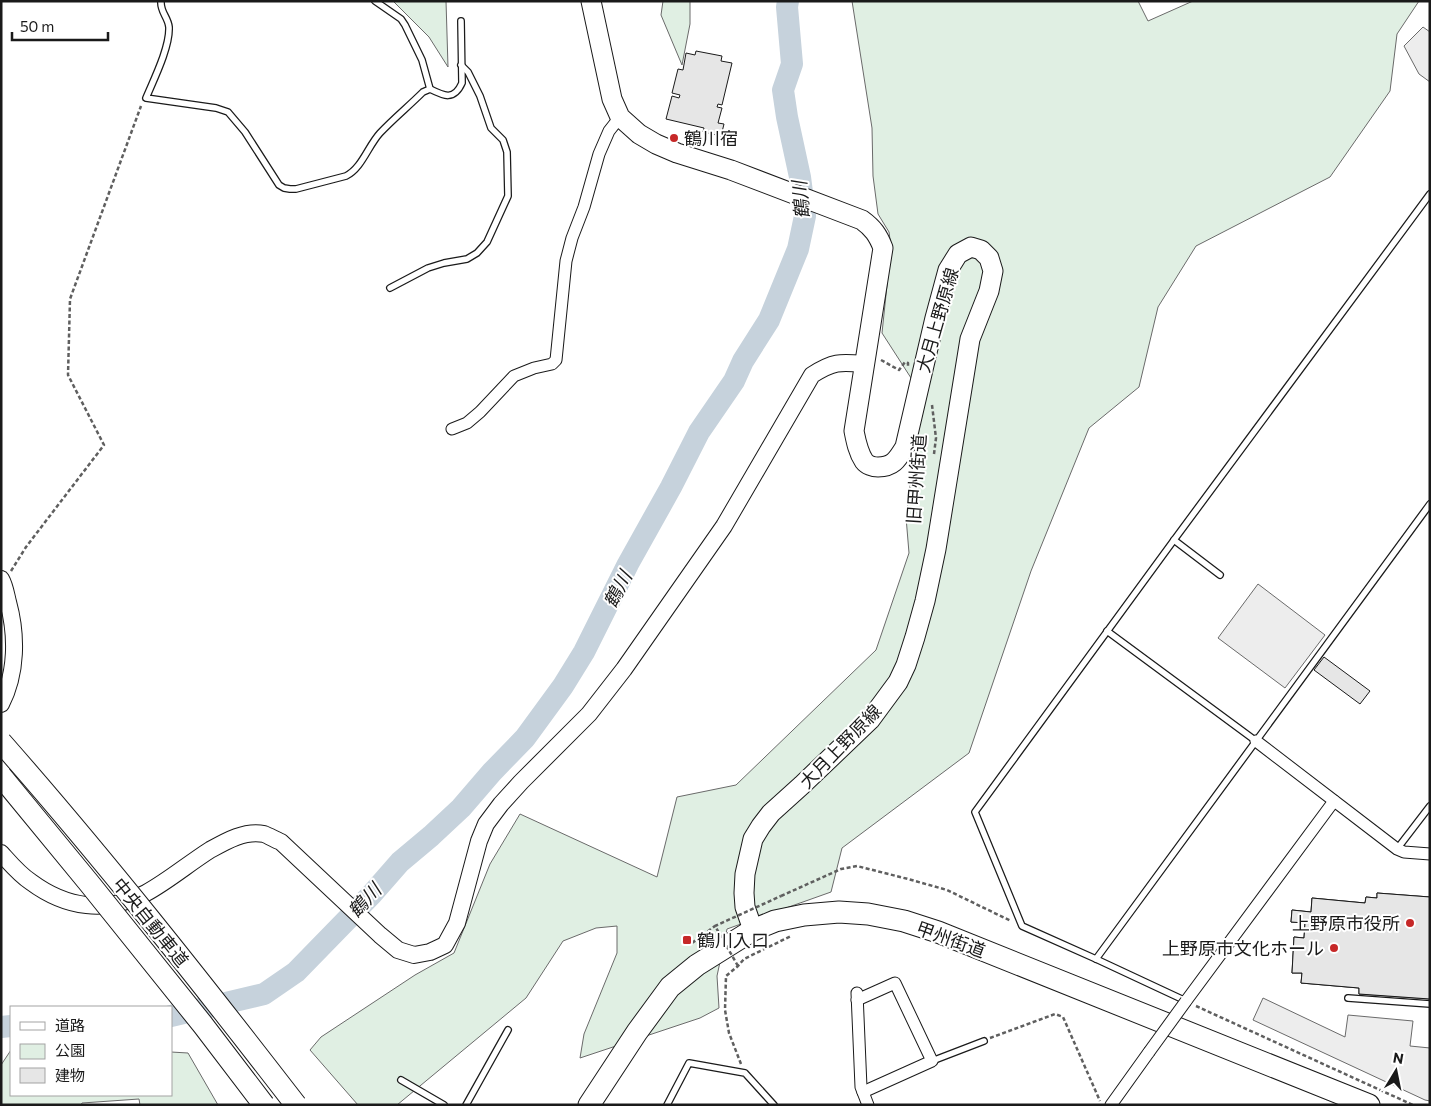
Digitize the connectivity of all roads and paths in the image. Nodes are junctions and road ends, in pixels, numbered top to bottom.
1 (161, 1) edge
2 (375, 1) edge
3 (591, 1) edge
4 (461, 21) dead end
5 (461, 66) junction
6 (430, 89) junction
7 (146, 98) junction
8 (620, 117) junction
9 (1430, 194) edge
10 (390, 288) dead end
11 (865, 358) junction
12 (908, 363) dead end
13 (932, 403) dead end
14 (452, 429) dead end
15 (934, 456) dead end
16 (1430, 504) edge
17 (1174, 540) junction
18 (1220, 575) dead end
19 (2, 584) edge
20 (1107, 631) junction
21 (1, 704) edge
22 (1256, 741) junction
23 (1, 742) edge
24 (1, 776) edge
25 (1334, 801) junction
26 (1430, 806) edge
27 (1397, 849) junction
28 (1, 852) edge
29 (1430, 854) edge
30 (715, 926) junction
31 (1022, 926) junction
32 (752, 930) junction
33 (794, 934) dead end
34 (692, 943) dead end
35 (1096, 959) junction
36 (738, 966) junction
37 (1348, 998) dead end
38 (1186, 1002) junction
39 (1430, 1004) edge
40 (508, 1030) dead end
41 (984, 1041) joint
42 (932, 1061) junction
43 (745, 1073) junction
44 (401, 1080) dead end
45 (863, 1092) junction
46 (264, 1105) edge
47 (296, 1105) edge
48 (444, 1105) edge
49 (466, 1105) edge
50 (589, 1105) edge
51 (667, 1105) edge
52 (774, 1105) edge
53 (868, 1105) edge
54 (1101, 1105) edge
55 (1111, 1105) edge
56 (1368, 1105) edge
57 (1413, 1105) edge

1 - 7 lane
2 - 6 lane
3 - 8 main road, 大月上野原線
4 - 5 lane
5 - 6 lane
5 - 10 lane
6 - 7 lane
7 - 19 path
8 - 11 main road, 大月上野原線
8 - 14 street
9 - 17 lane
11 - 12 path
11 - 28 street
11 - 32 main road, 大月上野原線
13 - 15 path, 旧甲州街道
16 - 22 lane
17 - 18 lane
17 - 20 lane
19 - 21 street
20 - 22 lane
20 - 31 lane
22 - 25 street
22 - 35 lane
23 - 47 highway, 中央自動車道, bridge
24 - 46 highway, 中央自動車道, bridge
25 - 27 street
25 - 38 street
26 - 27 lane
27 - 29 street
30 - 31 path, bridge
30 - 34 path
30 - 36 path, bridge
31 - 35 lane
32 - 50 highway, 甲州街道
32 - 56 highway, 甲州街道
33 - 36 path
35 - 38 lane
36 - 43 path
37 - 39 lane
38 - 55 street, bridge
38 - 57 path
40 - 49 lane
41 - 42 lane
41 - 54 path
42 - 45 street
42 - 45 street
43 - 51 lane
43 - 52 lane
44 - 48 lane
45 - 53 street

